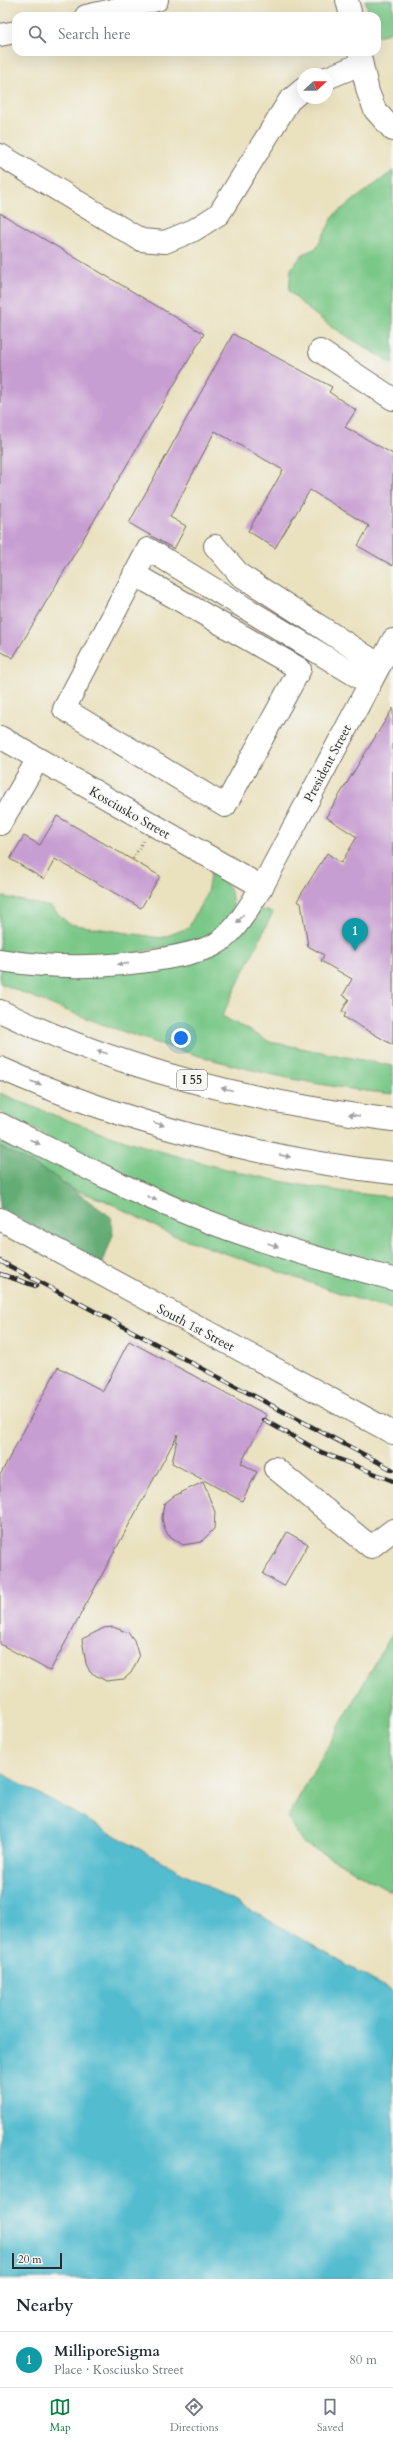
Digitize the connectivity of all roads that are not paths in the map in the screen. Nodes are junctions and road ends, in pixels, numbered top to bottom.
1 (157, 0) edge
2 (347, 0) edge
3 (104, 12) edge
4 (350, 12) edge
5 (12, 33) edge
6 (0, 35) edge
7 (360, 58) edge
8 (333, 74) edge
9 (297, 94) edge
10 (393, 130) edge
11 (0, 155) edge
12 (320, 351) dead end
13 (393, 400) edge
14 (215, 546) dead end
15 (134, 574) junction
16 (192, 576) junction
17 (181, 601) junction
18 (393, 640) edge
19 (375, 675) junction
20 (0, 737) edge
21 (38, 759) junction
22 (0, 824) edge
23 (262, 887) junction
24 (0, 960) edge
25 (0, 1011) edge
26 (0, 1068) edge
27 (393, 1120) edge
28 (0, 1124) edge
29 (393, 1173) edge
30 (0, 1219) edge
31 (393, 1279) edge
32 (393, 1433) edge
33 (275, 1468) dead end
34 (393, 1530) edge

1 - 3 main road
2 - 4 main road
5 - 6 main road
7 - 8 main road
7 - 10 main road
9 - 11 main road
12 - 13 main road
14 - 19 main road
15 - 16 main road
15 - 17 main road
15 - 17 main road
16 - 17 main road
16 - 19 main road
18 - 19 main road, President Street
19 - 23 main road, President Street
20 - 21 main road, Kosciusko Street
21 - 22 main road
21 - 23 main road, Kosciusko Street
23 -> 24 main road, President Street
27 -> 25 main road, I 55
26 -> 29 main road
28 -> 31 main road
30 - 32 main road, South 1st Street
33 - 34 main road

